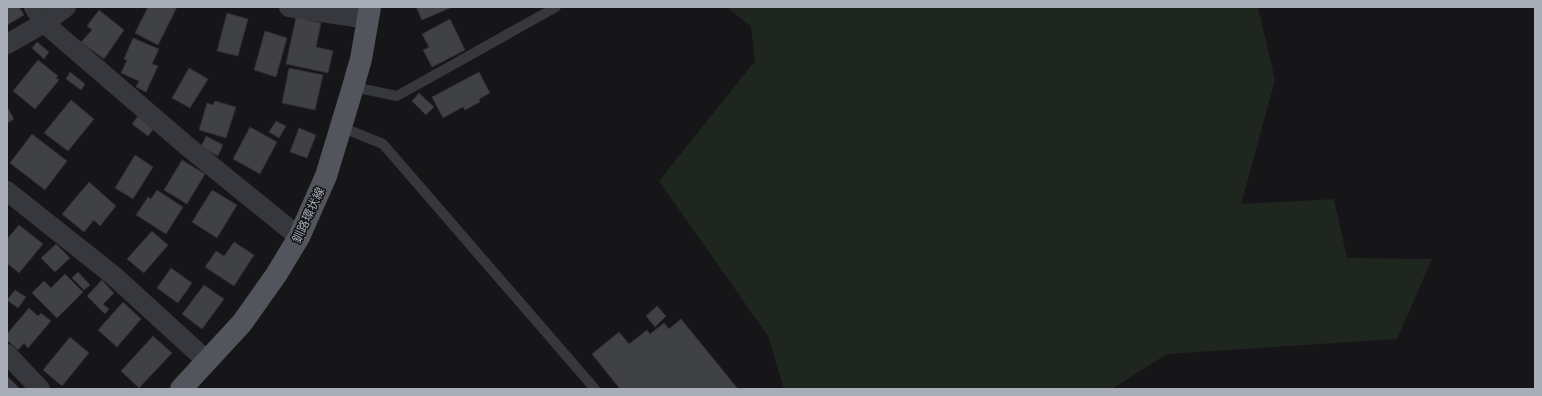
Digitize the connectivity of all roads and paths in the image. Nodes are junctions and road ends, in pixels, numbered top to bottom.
1 (66, 7) edge
2 (289, 7) edge
3 (556, 7) edge
4 (369, 13) edge
5 (39, 15) edge
6 (7, 44) edge
7 (353, 88) junction
8 (341, 128) junction
9 (7, 191) edge
10 (300, 237) junction
11 (7, 354) edge
12 (207, 361) junction
13 (186, 388) edge
14 (40, 389) edge
15 (595, 389) edge

1 - 5 street
2 - 4 street
3 - 7 lane
4 - 7 main road, 釧路環状線
5 - 6 street
5 - 10 street
7 - 8 main road, 釧路環状線
8 - 10 main road, 釧路環状線
8 - 15 lane
9 - 12 street
10 - 12 main road, 釧路環状線
11 - 14 street
12 - 13 main road, 釧路環状線

